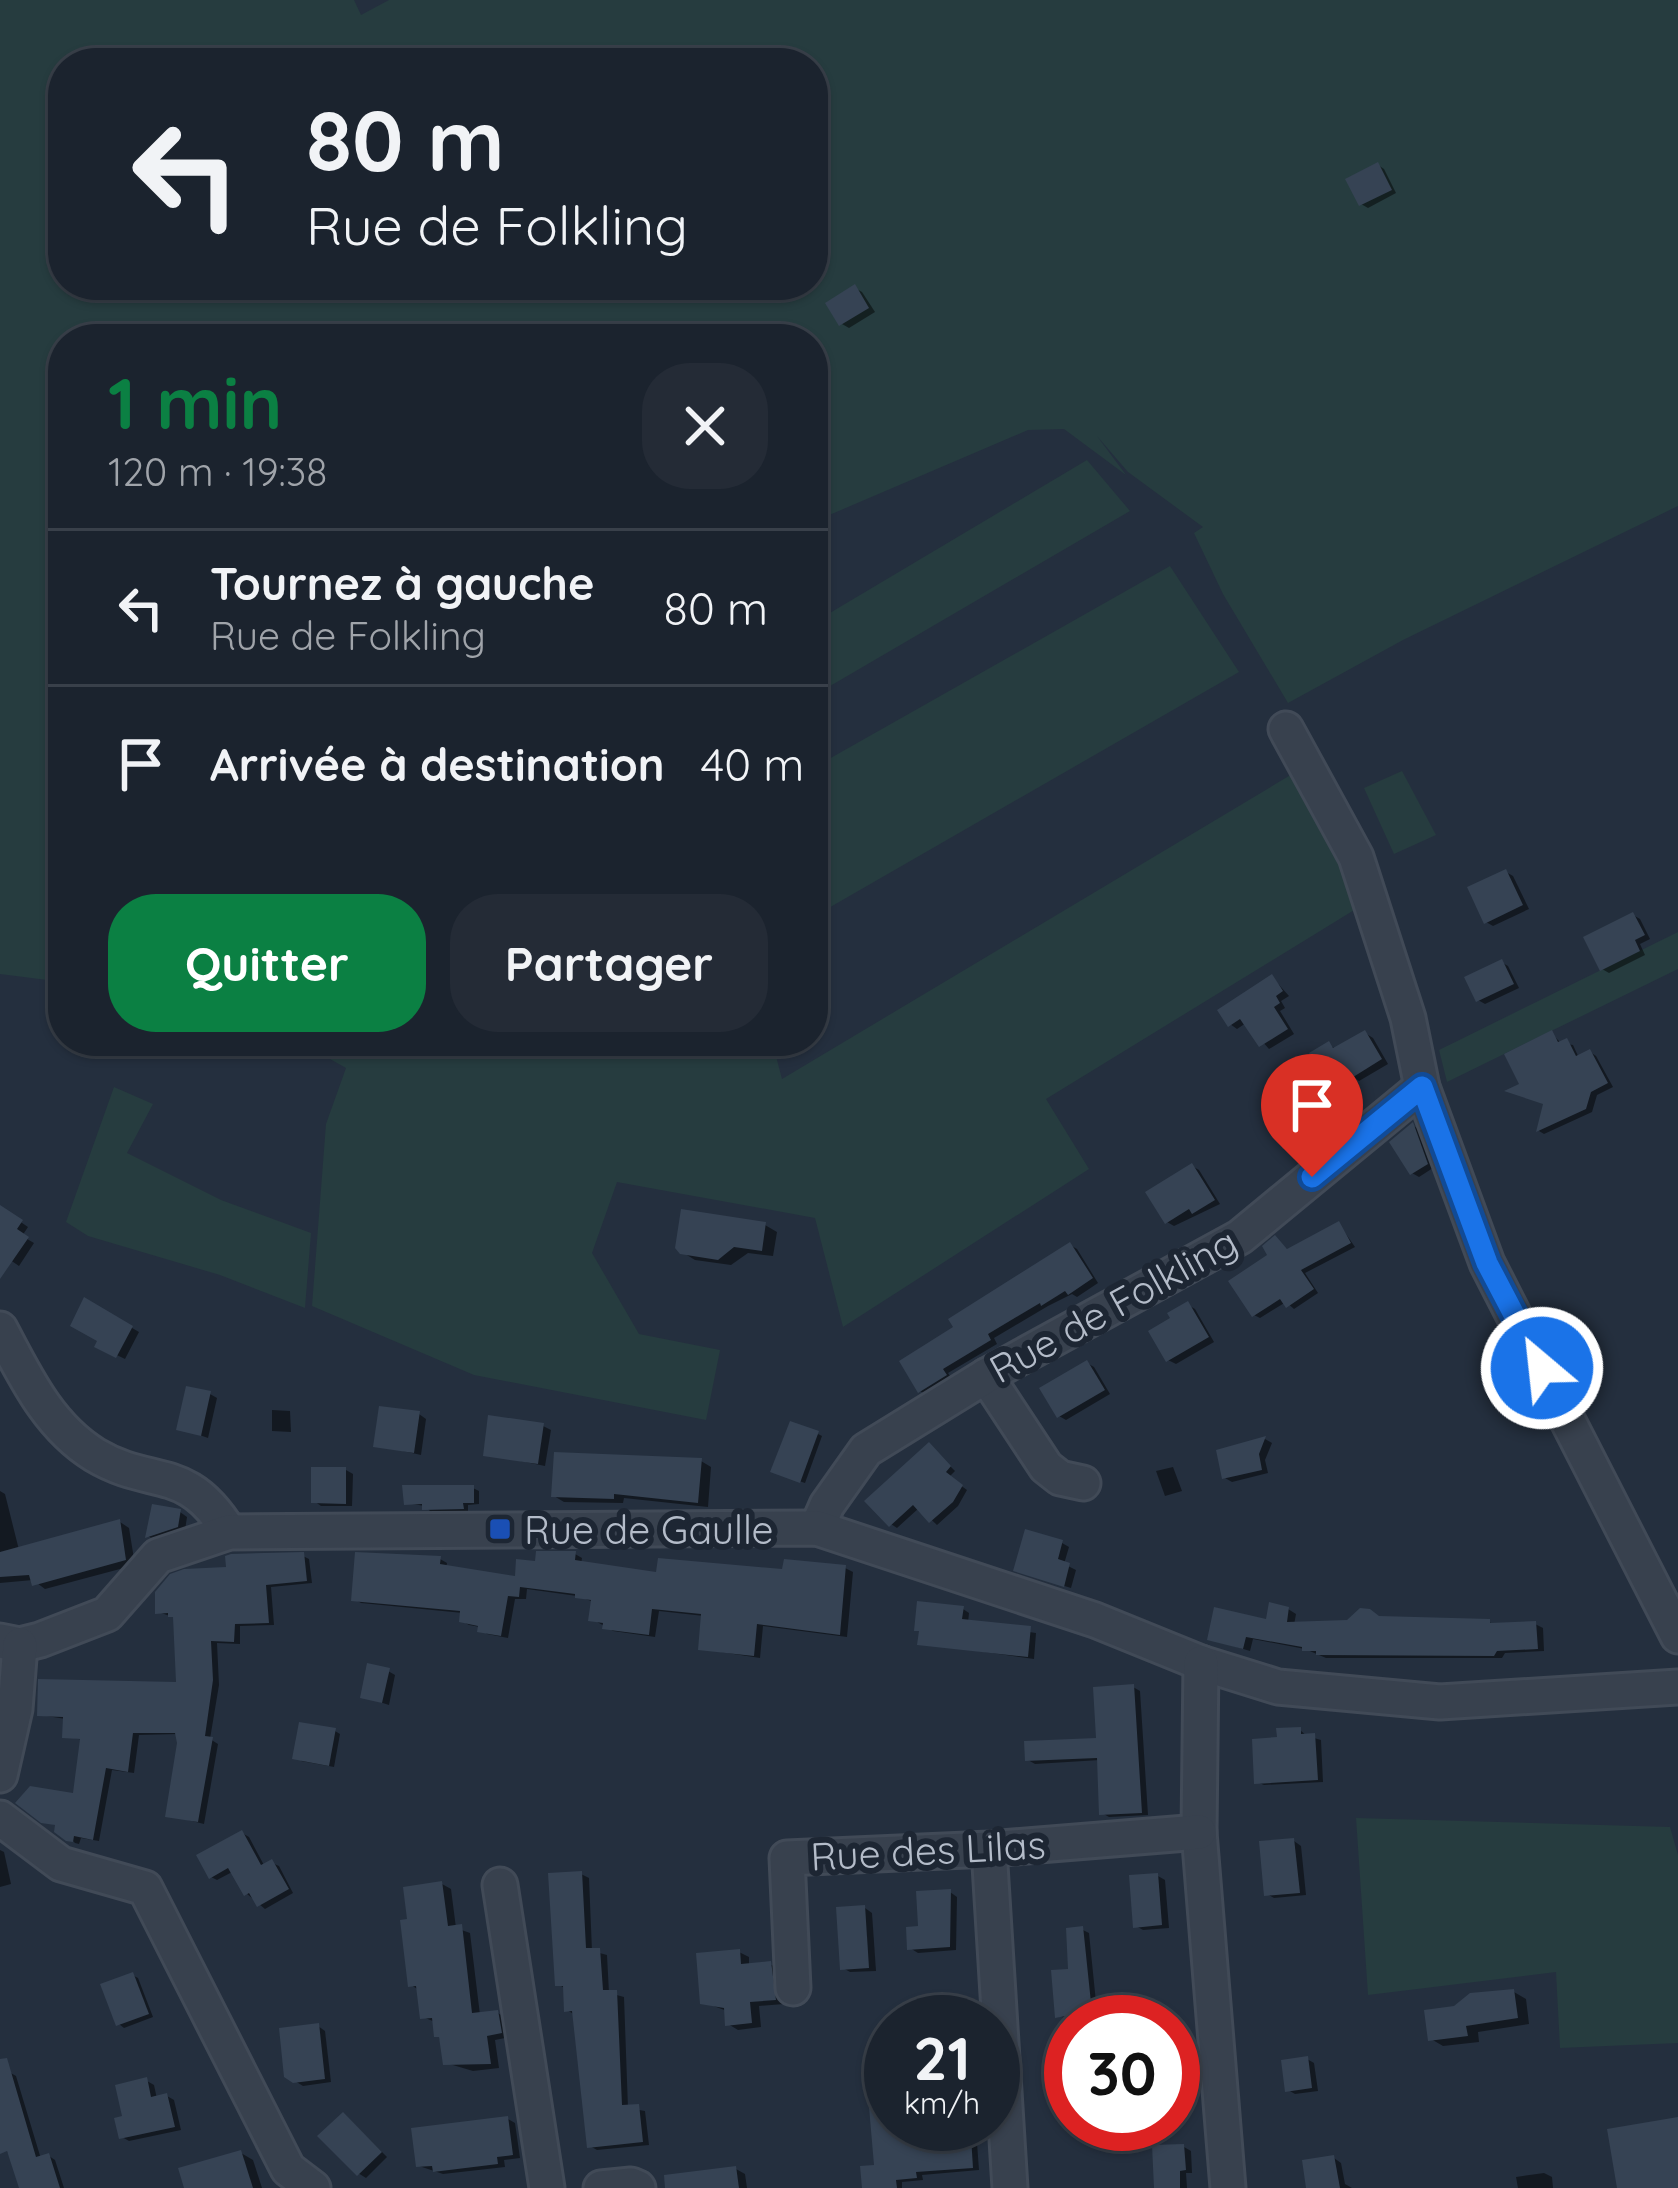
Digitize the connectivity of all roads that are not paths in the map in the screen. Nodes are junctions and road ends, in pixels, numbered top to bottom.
1 (1286, 729) dead end
2 (1422, 1087) junction
3 (0, 1329) edge
4 (986, 1376) junction
5 (1083, 1483) dead end
6 (817, 1528) junction
7 (229, 1532) junction
8 (1678, 1636) edge
9 (10, 1643) edge
10 (1201, 1664) junction
11 (1678, 1687) edge
12 (0, 1775) edge
13 (0, 1818) edge
14 (1199, 1832) junction
15 (989, 1849) junction
16 (500, 1885) dead end
17 (794, 1988) dead end
18 (313, 2188) edge
19 (547, 2188) edge
20 (601, 2188) edge
21 (638, 2188) edge
22 (1010, 2188) edge
23 (1228, 2188) edge

1 - 2 street
2 - 4 street, Rue de Folkling
2 - 8 street
3 - 7 street
4 - 5 street
4 - 6 street, Rue de Folkling
6 - 7 street
6 - 10 street
7 - 9 street
9 - 12 street
10 - 11 street
10 - 14 street
13 - 18 street
14 - 15 street, Rue des Lilas
14 - 23 street
15 - 17 street, Rue des Lilas
15 - 22 street
16 - 19 street
20 - 21 street

